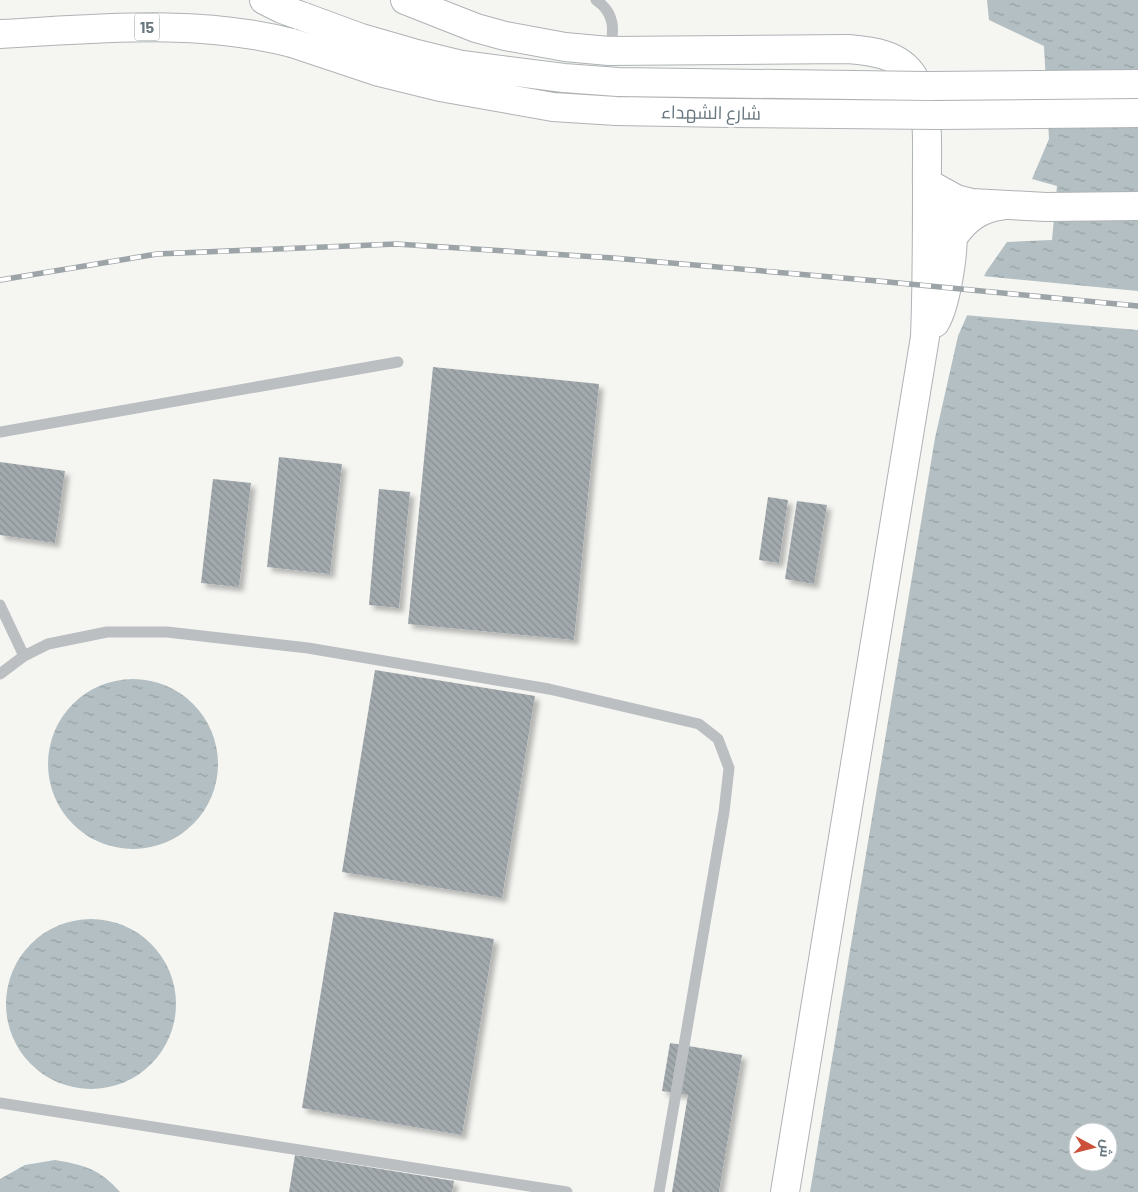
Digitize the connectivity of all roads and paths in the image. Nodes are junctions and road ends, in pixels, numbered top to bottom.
1 (264, 0) edge
2 (405, 0) edge
3 (596, 0) edge
4 (0, 34) edge
5 (609, 51) junction
6 (1138, 84) edge
7 (1138, 113) edge
8 (927, 191) junction
9 (1004, 206) junction
10 (1138, 206) edge
11 (954, 236) junction
12 (925, 337) junction
13 (398, 362) dead end
14 (0, 432) edge
15 (0, 605) edge
16 (24, 656) junction
17 (0, 674) edge
18 (0, 1103) edge
19 (567, 1192) edge
20 (659, 1192) edge
21 (785, 1192) edge

1 - 6 main road, شارع الشهداء, bridge
2 - 5 main road
3 - 5 lane
4 - 7 main road, شارع الشهداء / 15, bridge
5 - 8 main road
8 - 9 main road
8 - 11 main road
8 - 12 main road
9 - 10 main road
9 - 11 main road
11 - 12 main road
12 - 21 main road
13 - 14 lane
15 - 16 lane
16 - 17 lane
16 - 20 lane
18 - 19 lane

